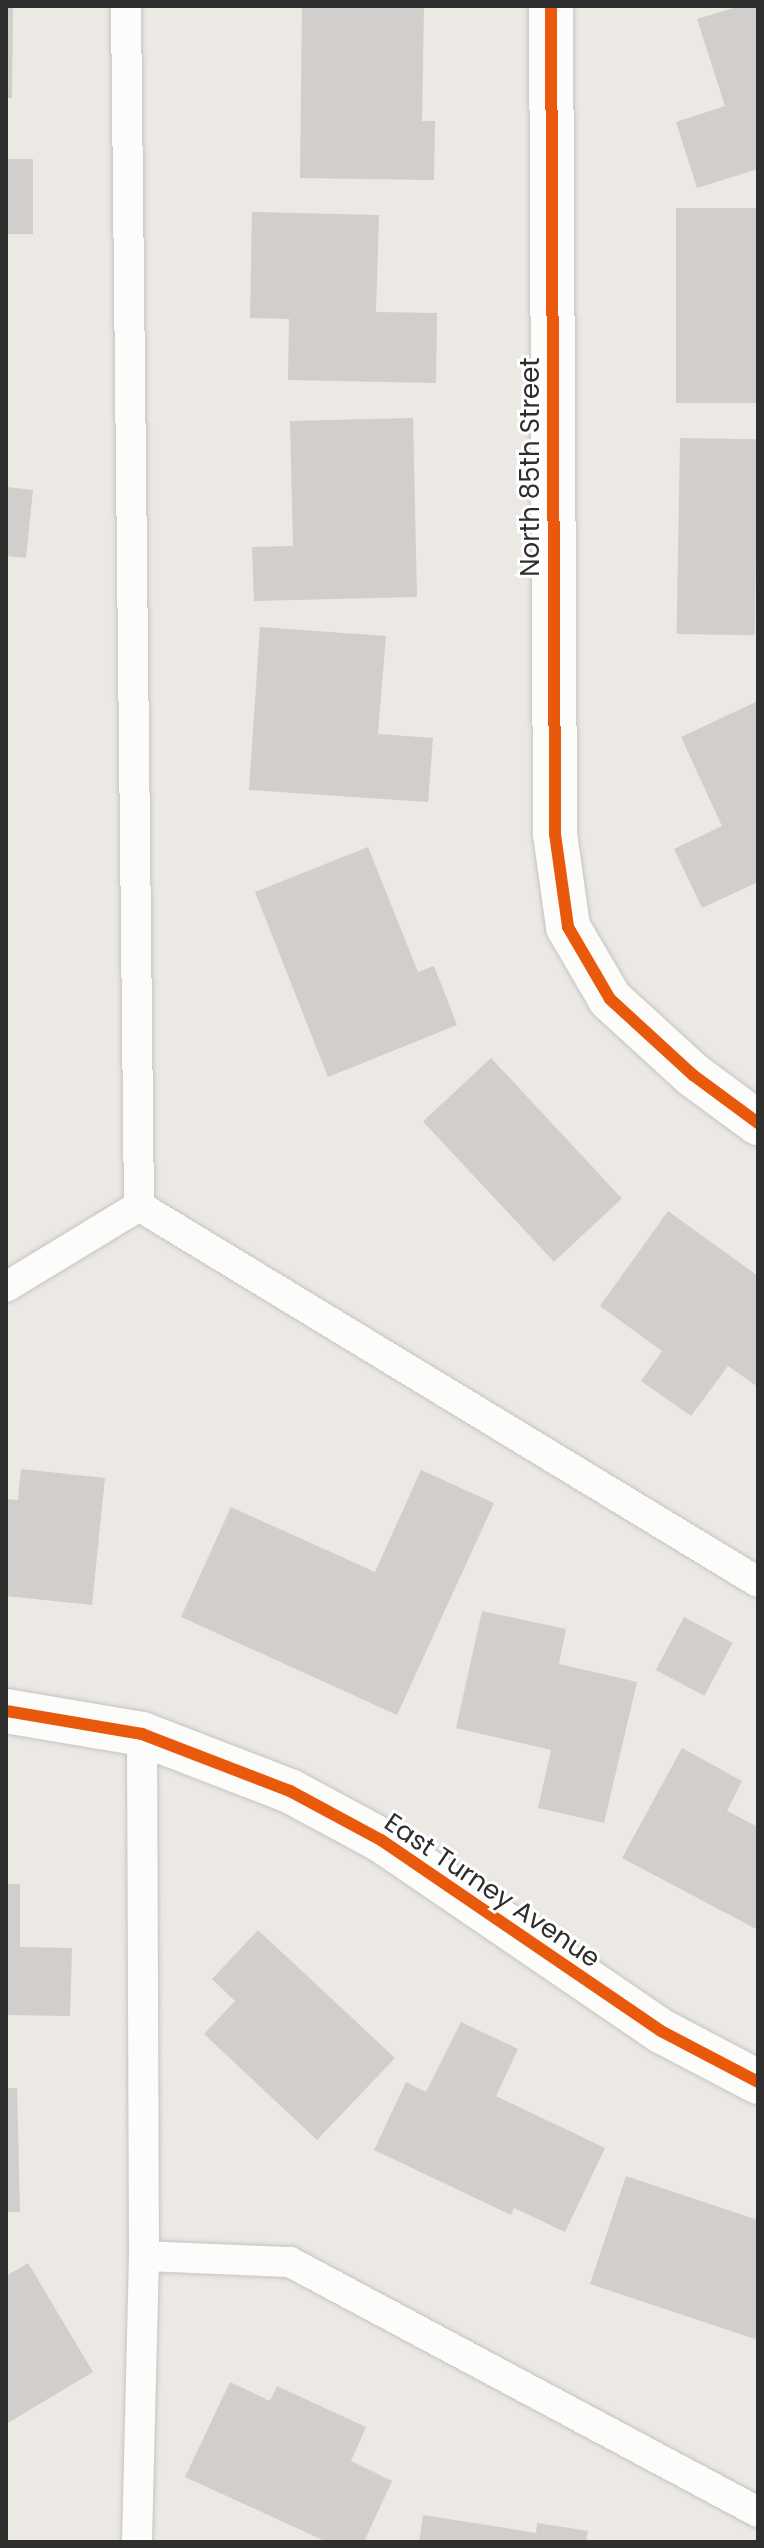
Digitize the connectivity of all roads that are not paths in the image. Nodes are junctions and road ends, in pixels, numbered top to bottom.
1 (126, 6) edge
2 (551, 6) edge
3 (758, 1123) edge
4 (139, 1206) junction
5 (6, 1287) edge
6 (758, 1582) edge
7 (6, 1711) edge
8 (142, 1734) junction
9 (758, 2082) edge
10 (144, 2256) junction
11 (758, 2512) edge
12 (137, 2542) edge

1 - 4 lane
2 - 3 street, North 85th Street
4 - 5 lane
4 - 6 lane
7 - 8 street, East Turney Avenue
8 - 9 street, East Turney Avenue
8 - 10 lane
10 - 11 lane
10 - 12 lane

